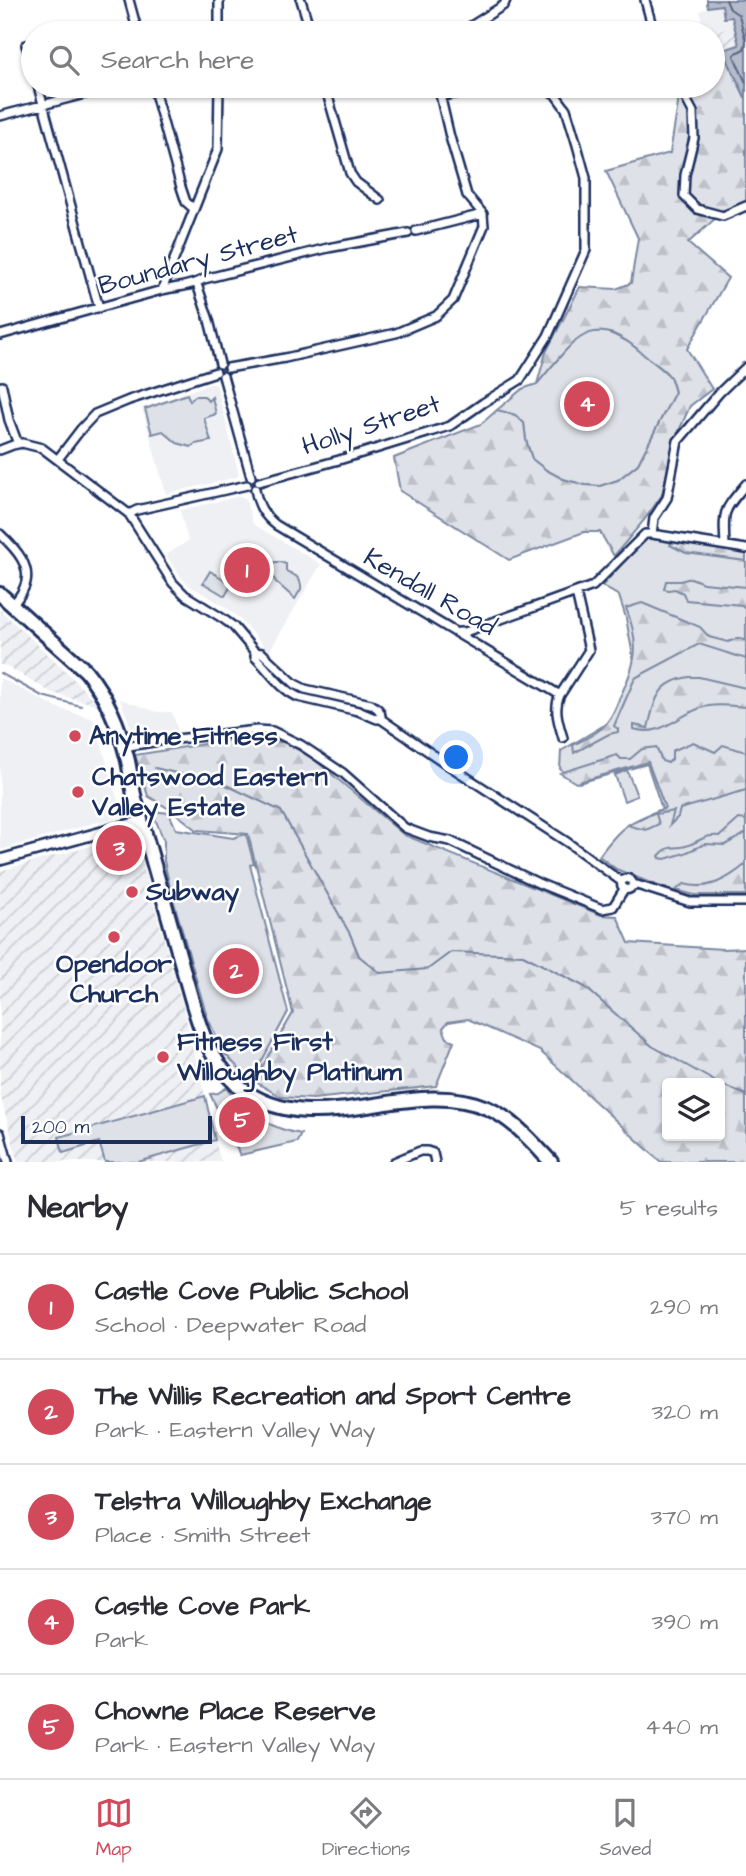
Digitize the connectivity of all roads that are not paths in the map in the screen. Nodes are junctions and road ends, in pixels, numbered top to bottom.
1 (129, 0) edge
2 (219, 0) edge
3 (301, 0) edge
4 (506, 0) edge
5 (645, 0) edge
6 (135, 21) edge
7 (219, 21) edge
8 (307, 21) edge
9 (479, 21) edge
10 (651, 21) edge
11 (41, 98) edge
12 (70, 98) edge
13 (156, 98) edge
14 (219, 98) edge
15 (329, 98) edge
16 (441, 98) edge
17 (558, 98) edge
18 (685, 98) edge
19 (43, 105) junction
20 (0, 116) edge
21 (380, 200) dead end
22 (746, 206) edge
23 (194, 209) junction
24 (483, 214) junction
25 (416, 231) dead end
26 (408, 233) dead end
27 (197, 284) junction
28 (162, 290) junction
29 (99, 308) junction
30 (0, 335) edge
31 (220, 364) junction
32 (746, 367) edge
33 (228, 368) junction
34 (220, 374) junction
35 (2, 386) dead end
36 (18, 444) junction
37 (0, 450) edge
38 (58, 459) junction
39 (251, 477) junction
40 (746, 484) edge
41 (247, 485) junction
42 (257, 485) junction
43 (130, 514) junction
44 (0, 534) edge
45 (652, 534) junction
46 (725, 545) junction
47 (746, 549) edge
48 (576, 593) junction
49 (0, 594) edge
50 (13, 604) junction
51 (455, 631) junction
52 (560, 695) junction
53 (563, 738) dead end
54 (124, 747) junction
55 (142, 821) junction
56 (0, 860) edge
57 (626, 885) junction
58 (746, 902) edge
59 (0, 1133) edge
60 (8, 1162) edge
61 (394, 1162) edge
62 (435, 1162) edge
63 (551, 1162) edge

1 - 6 street
2 - 7 street
3 - 8 street
4 - 9 street
5 - 10 street
11 - 19 street
12 - 19 street
13 - 23 street
14 - 23 street
15 - 21 street
16 - 24 street
17 - 42 street, Holly Street
18 - 22 street
19 - 20 street
19 - 29 street
23 - 28 street
24 - 25 street
24 - 33 street
26 - 27 street, Boundary Street
27 - 28 street, Boundary Street
27 - 31 street
28 - 29 street, Boundary Street
29 - 30 street, Boundary Street
31 - 33 street
31 - 34 street
32 - 45 street
33 - 34 street
34 - 38 street
34 - 39 street
35 - 36 street
36 - 37 street
36 - 38 street
38 - 43 street
39 - 41 street
39 - 42 street
40 - 46 street
41 - 42 street
41 - 43 street
42 - 51 street, Kendall Road
43 - 57 street
44 - 50 street
45 - 46 street
45 - 48 street
46 - 47 street
48 - 51 street
48 - 52 street
49 - 50 main road
50 - 54 main road
51 - 52 street, Kendall Road
52 - 53 street
54 - 55 main road
54 - 57 street
55 - 56 street
55 - 63 main road
57 - 58 street
59 - 60 street
61 - 62 street

